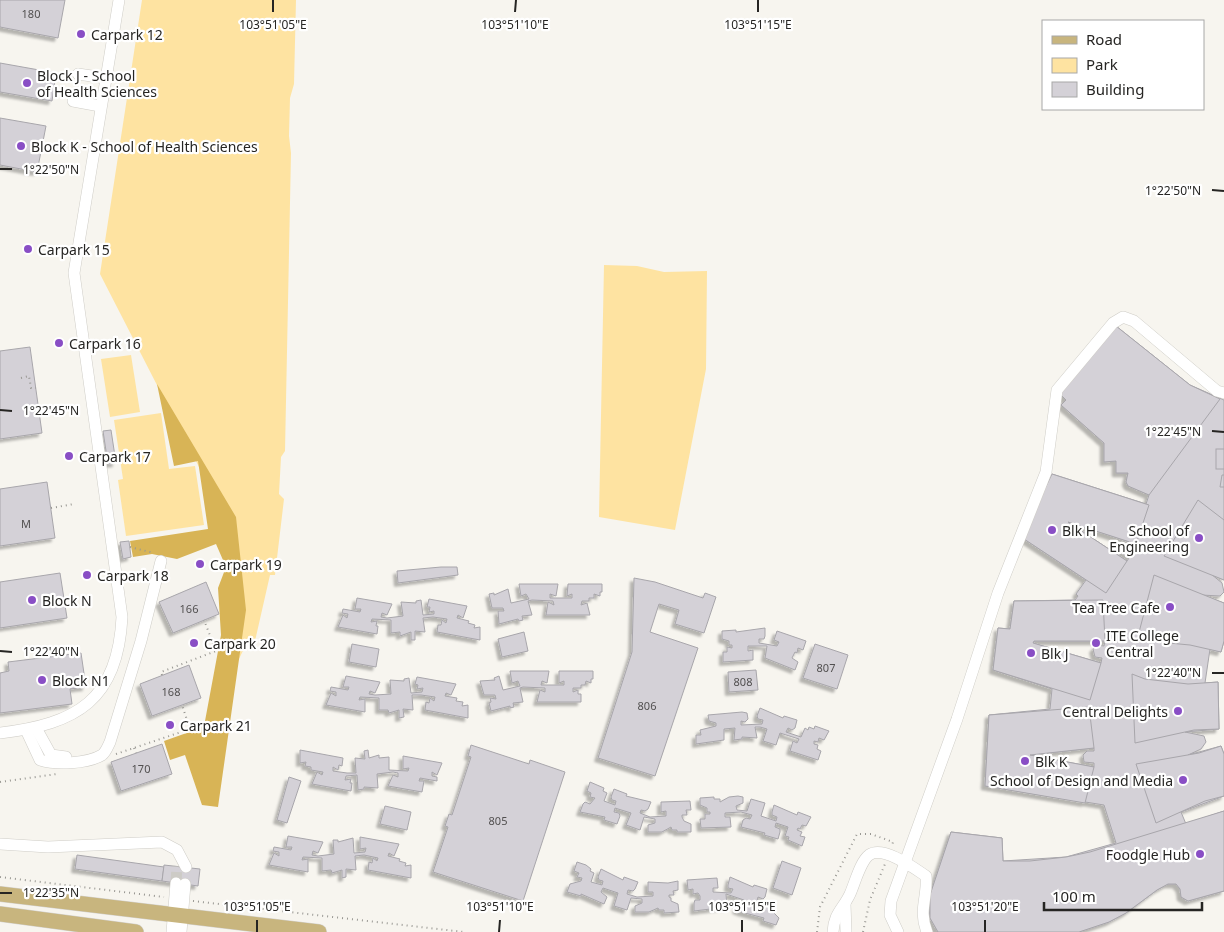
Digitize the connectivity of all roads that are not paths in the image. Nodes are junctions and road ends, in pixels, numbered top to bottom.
1 (119, 0) edge
2 (78, 74) dead end
3 (105, 78) junction
4 (73, 101) dead end
5 (100, 106) junction
6 (1224, 393) edge
7 (161, 561) road end
8 (31, 729) junction
9 (0, 734) edge
10 (0, 844) edge
11 (905, 861) junction
12 (182, 864) tunnel mouth
13 (0, 894) edge
14 (180, 895) junction
15 (845, 904) junction
16 (0, 914) edge
17 (113, 930) edge
18 (136, 932) edge
19 (172, 932) edge
20 (181, 932) edge
21 (319, 932) edge
22 (833, 932) edge
23 (846, 932) edge
24 (898, 932) edge
25 (927, 932) edge

1 - 3 street
2 - 3 street
3 - 5 street
4 - 5 street
5 - 8 street
6 - 11 street
7 - 8 street
8 - 9 street
10 - 12 street
11 - 15 street
11 - 24 street
11 - 25 street
13 - 14 main road
14 - 19 street
14 - 20 street
14 - 21 main road
15 - 22 street
15 - 23 street
16 - 17 main road
17 - 18 main road

